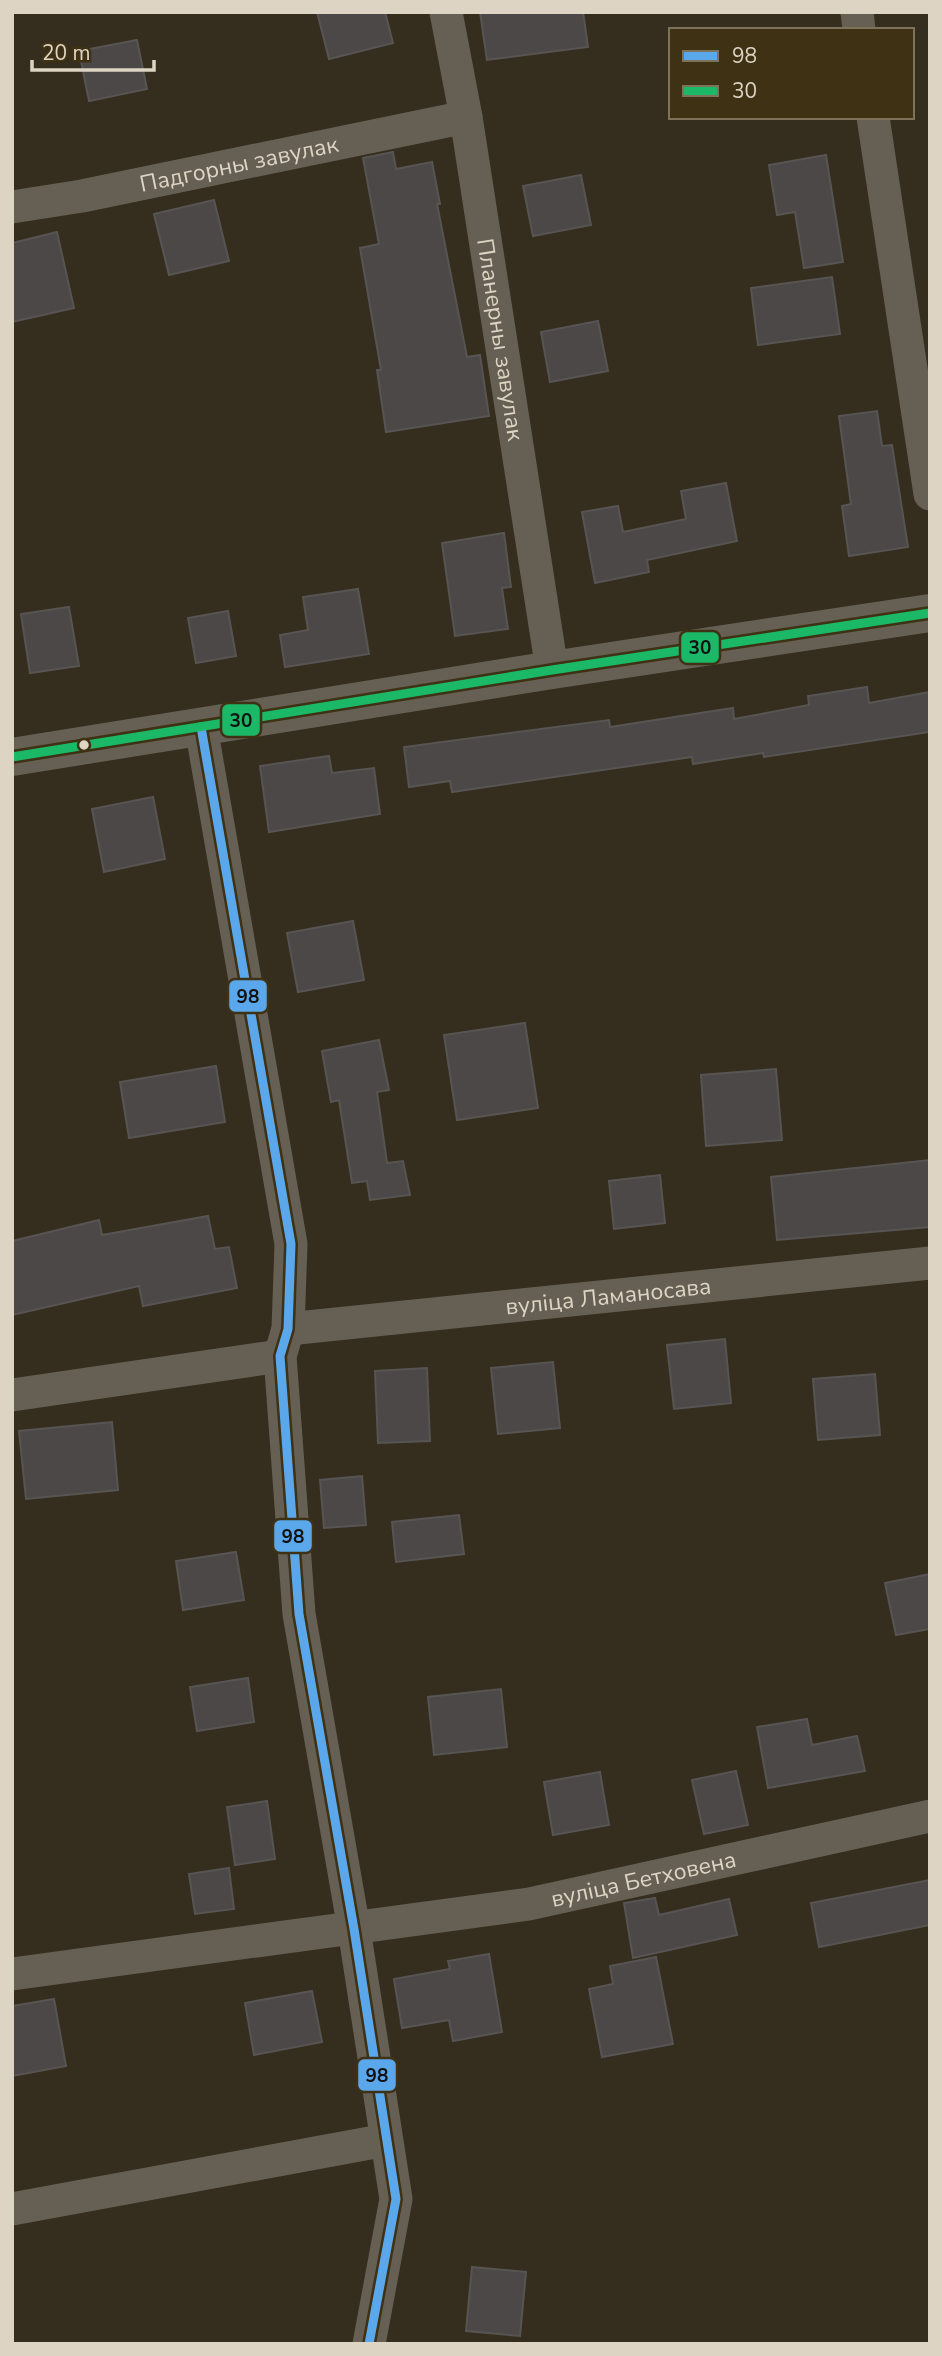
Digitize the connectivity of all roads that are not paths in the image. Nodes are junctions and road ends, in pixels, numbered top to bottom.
1 (446, 12) edge
2 (466, 117) junction
3 (873, 119) edge
4 (12, 207) edge
5 (930, 494) edge
6 (930, 613) edge
7 (552, 670) junction
8 (201, 727) junction
9 (12, 757) edge
10 (930, 1263) edge
11 (284, 1342) junction
12 (12, 1395) edge
13 (930, 1816) edge
14 (354, 1929) junction
15 (12, 1974) edge
16 (386, 2140) junction
17 (12, 2209) edge
18 (369, 2344) edge

1 - 2 street, Планерны завулак
2 - 4 street, Падгорны завулак
2 - 7 street, Планерны завулак
3 - 5 street
6 - 7 street
7 - 8 street
8 - 9 street
8 - 11 street
10 - 11 street, вуліца Ламаносава
11 - 12 street, вуліца Ламаносава
11 - 14 street
13 - 14 street, вуліца Бетховена
14 - 15 street, вуліца Бетховена
14 - 16 street
16 - 17 street
16 - 18 street

